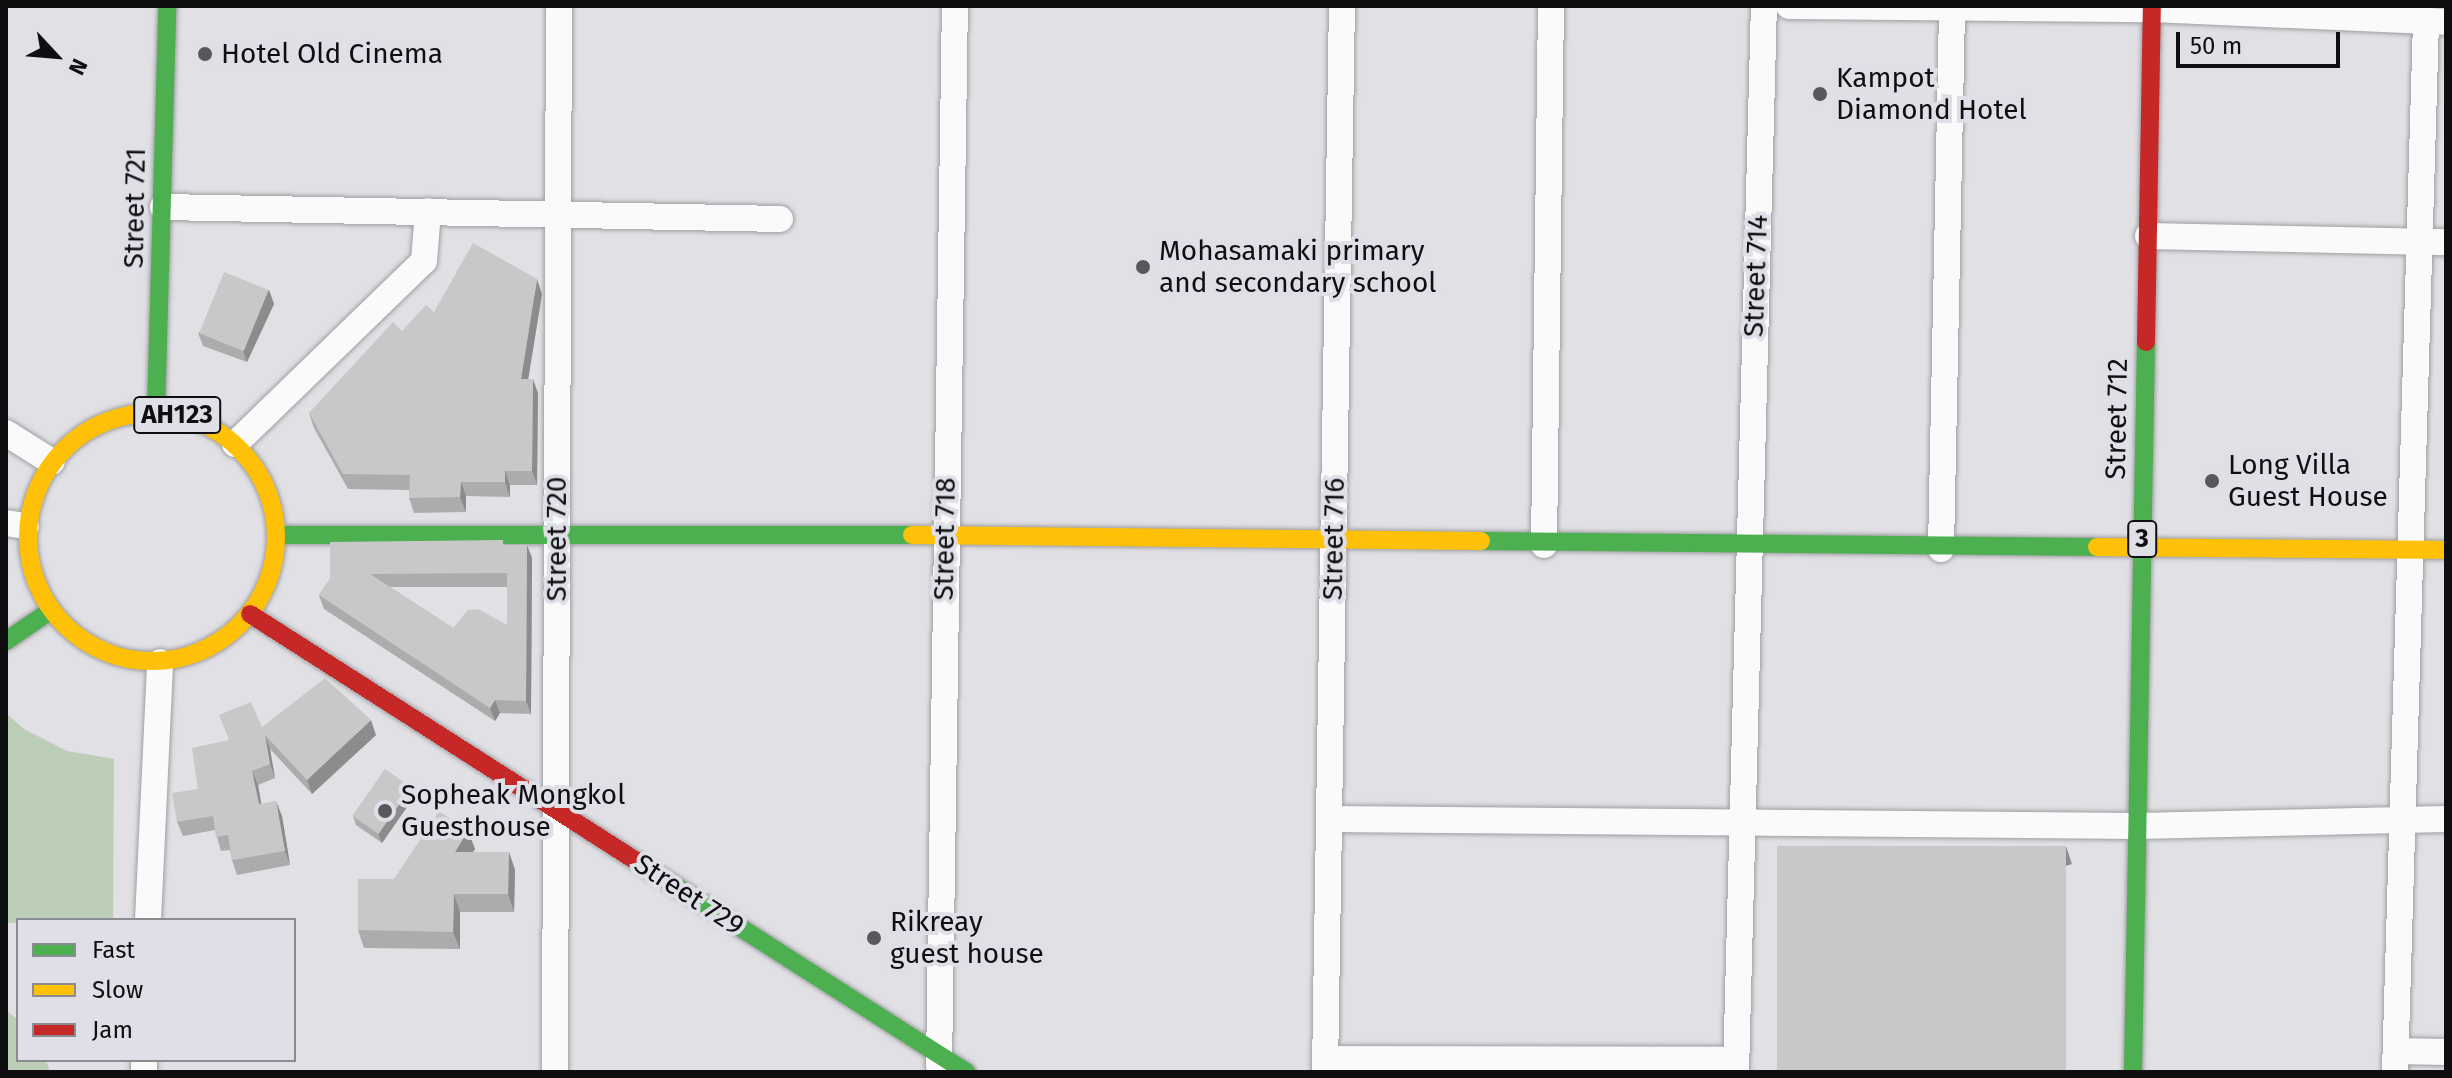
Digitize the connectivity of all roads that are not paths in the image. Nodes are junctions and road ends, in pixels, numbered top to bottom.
1 (167, 6) edge
2 (559, 6) edge
3 (955, 6) edge
4 (1342, 6) edge
5 (1551, 6) edge
6 (1764, 6) edge
7 (1789, 6) edge
8 (2152, 8) edge
9 (1952, 9) junction
10 (2307, 11) edge
11 (2436, 22) edge
12 (163, 207) junction
13 (428, 211) junction
14 (557, 215) junction
15 (780, 219) dead end
16 (2148, 236) junction
17 (2418, 240) junction
18 (2446, 242) edge
19 (156, 412) junction
20 (6, 433) edge
21 (235, 444) junction
22 (52, 462) junction
23 (16, 525) edge
24 (557, 532) junction
25 (278, 535) junction
26 (945, 535) junction
27 (1334, 543) junction
28 (2142, 543) junction
29 (1544, 545) junction
30 (1748, 546) junction
31 (1941, 549) junction
32 (2410, 550) junction
33 (2446, 550) edge
34 (50, 611) junction
35 (250, 614) junction
36 (6, 641) edge
37 (160, 662) junction
38 (557, 811) junction
39 (1329, 819) junction
40 (2405, 819) junction
41 (2446, 819) edge
42 (1739, 825) junction
43 (2138, 826) junction
44 (148, 918) edge
45 (2446, 1052) edge
46 (2396, 1062) edge
47 (939, 1063) edge
48 (1325, 1066) edge
49 (1736, 1066) edge
50 (555, 1072) edge
51 (966, 1072) edge
52 (2133, 1072) edge

1 - 12 main road, Street 721
2 - 14 street, Street 720
3 - 26 street, Street 718
4 - 27 street, Street 716
5 - 29 street
6 - 30 street, Street 714
7 - 9 street
8 - 9 street
8 - 10 street
8 - 16 main road, Street 712 / 3
9 - 31 street
10 - 11 street
11 - 17 street
12 - 13 street
12 - 19 main road, Street 721
13 - 14 street
13 - 21 street
14 - 15 street
14 - 24 street, Street 720
16 - 17 street
16 - 28 main road, Street 712 / 3
17 - 18 street
17 - 32 street
19 - 21 main road, AH123
19 - 22 main road, AH123
20 - 22 street
21 - 25 main road, AH123
22 - 23 main road, AH123
23 - 34 main road, AH123
24 - 25 main road
24 - 26 main road
24 - 38 street, Street 720
25 - 35 main road, AH123
26 - 27 main road
26 - 47 street, Street 718
27 - 29 main road
27 - 39 street, Street 716
28 - 31 main road
28 - 32 main road
28 - 43 main road, Street 712 / 3
29 - 30 main road
30 - 31 main road
30 - 42 street, Street 714
32 - 33 main road
32 - 40 street
34 - 36 main road
34 - 37 main road, AH123
35 - 37 main road, AH123
35 - 38 main road, Street 729
37 - 44 street
38 - 47 main road, Street 729
38 - 50 street, Street 720
39 - 42 street
39 - 48 street, Street 716
40 - 41 street
40 - 43 street
40 - 46 street
42 - 43 street
42 - 49 street, Street 714
43 - 52 main road, Street 712 / 3
45 - 46 street
47 - 51 main road, Street 729
48 - 49 street

